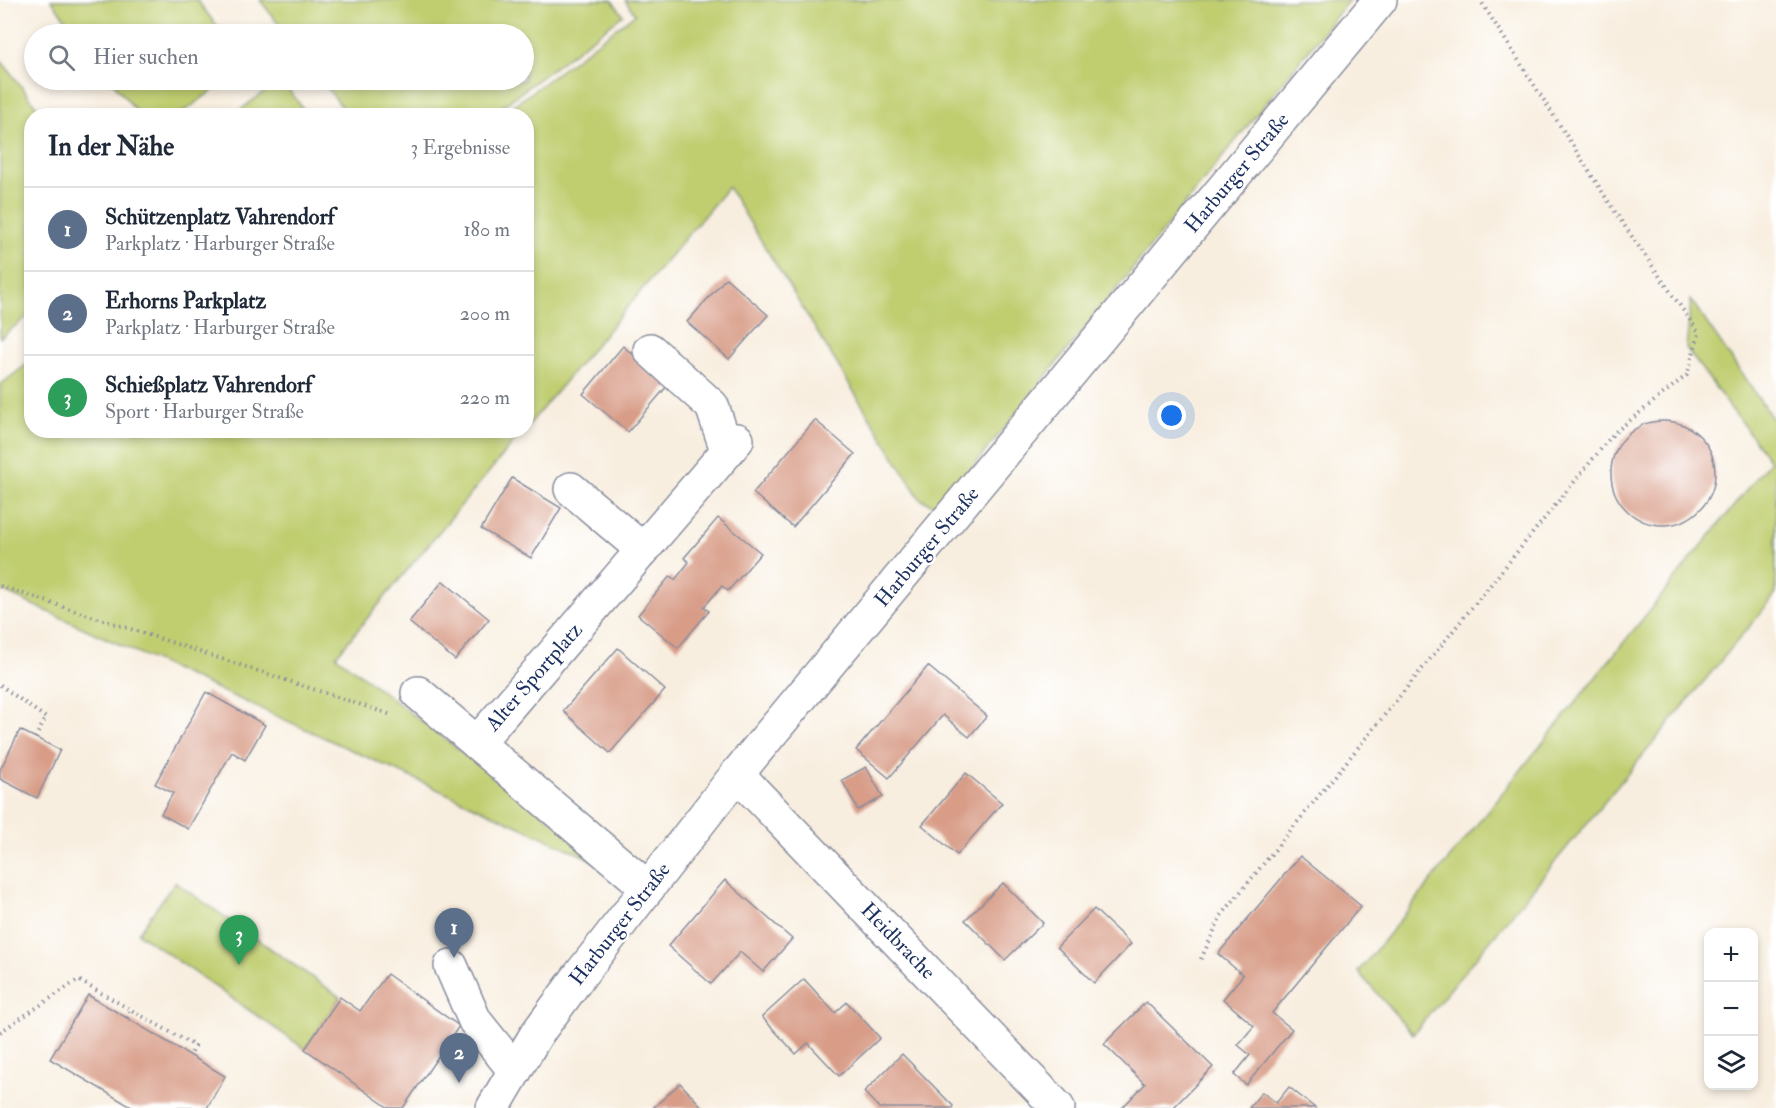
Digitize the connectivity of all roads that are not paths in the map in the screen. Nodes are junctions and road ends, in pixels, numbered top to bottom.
1 (1380, 0) edge
2 (650, 350) dead end
3 (571, 489) dead end
4 (643, 550) junction
5 (408, 705) road end
6 (477, 743) junction
7 (737, 774) junction
8 (648, 888) junction
9 (451, 966) dead end
10 (514, 1071) junction
11 (493, 1108) edge
12 (1058, 1108) edge

1 - 7 street, Harburger Straße
2 - 4 street, Alter Sportplatz
3 - 4 street
4 - 6 street, Alter Sportplatz
5 - 6 street
6 - 8 street, Alter Sportplatz
7 - 8 street, Harburger Straße
7 - 12 street, Heidbrache
8 - 10 street, Harburger Straße
9 - 10 street
10 - 11 street, Harburger Straße

